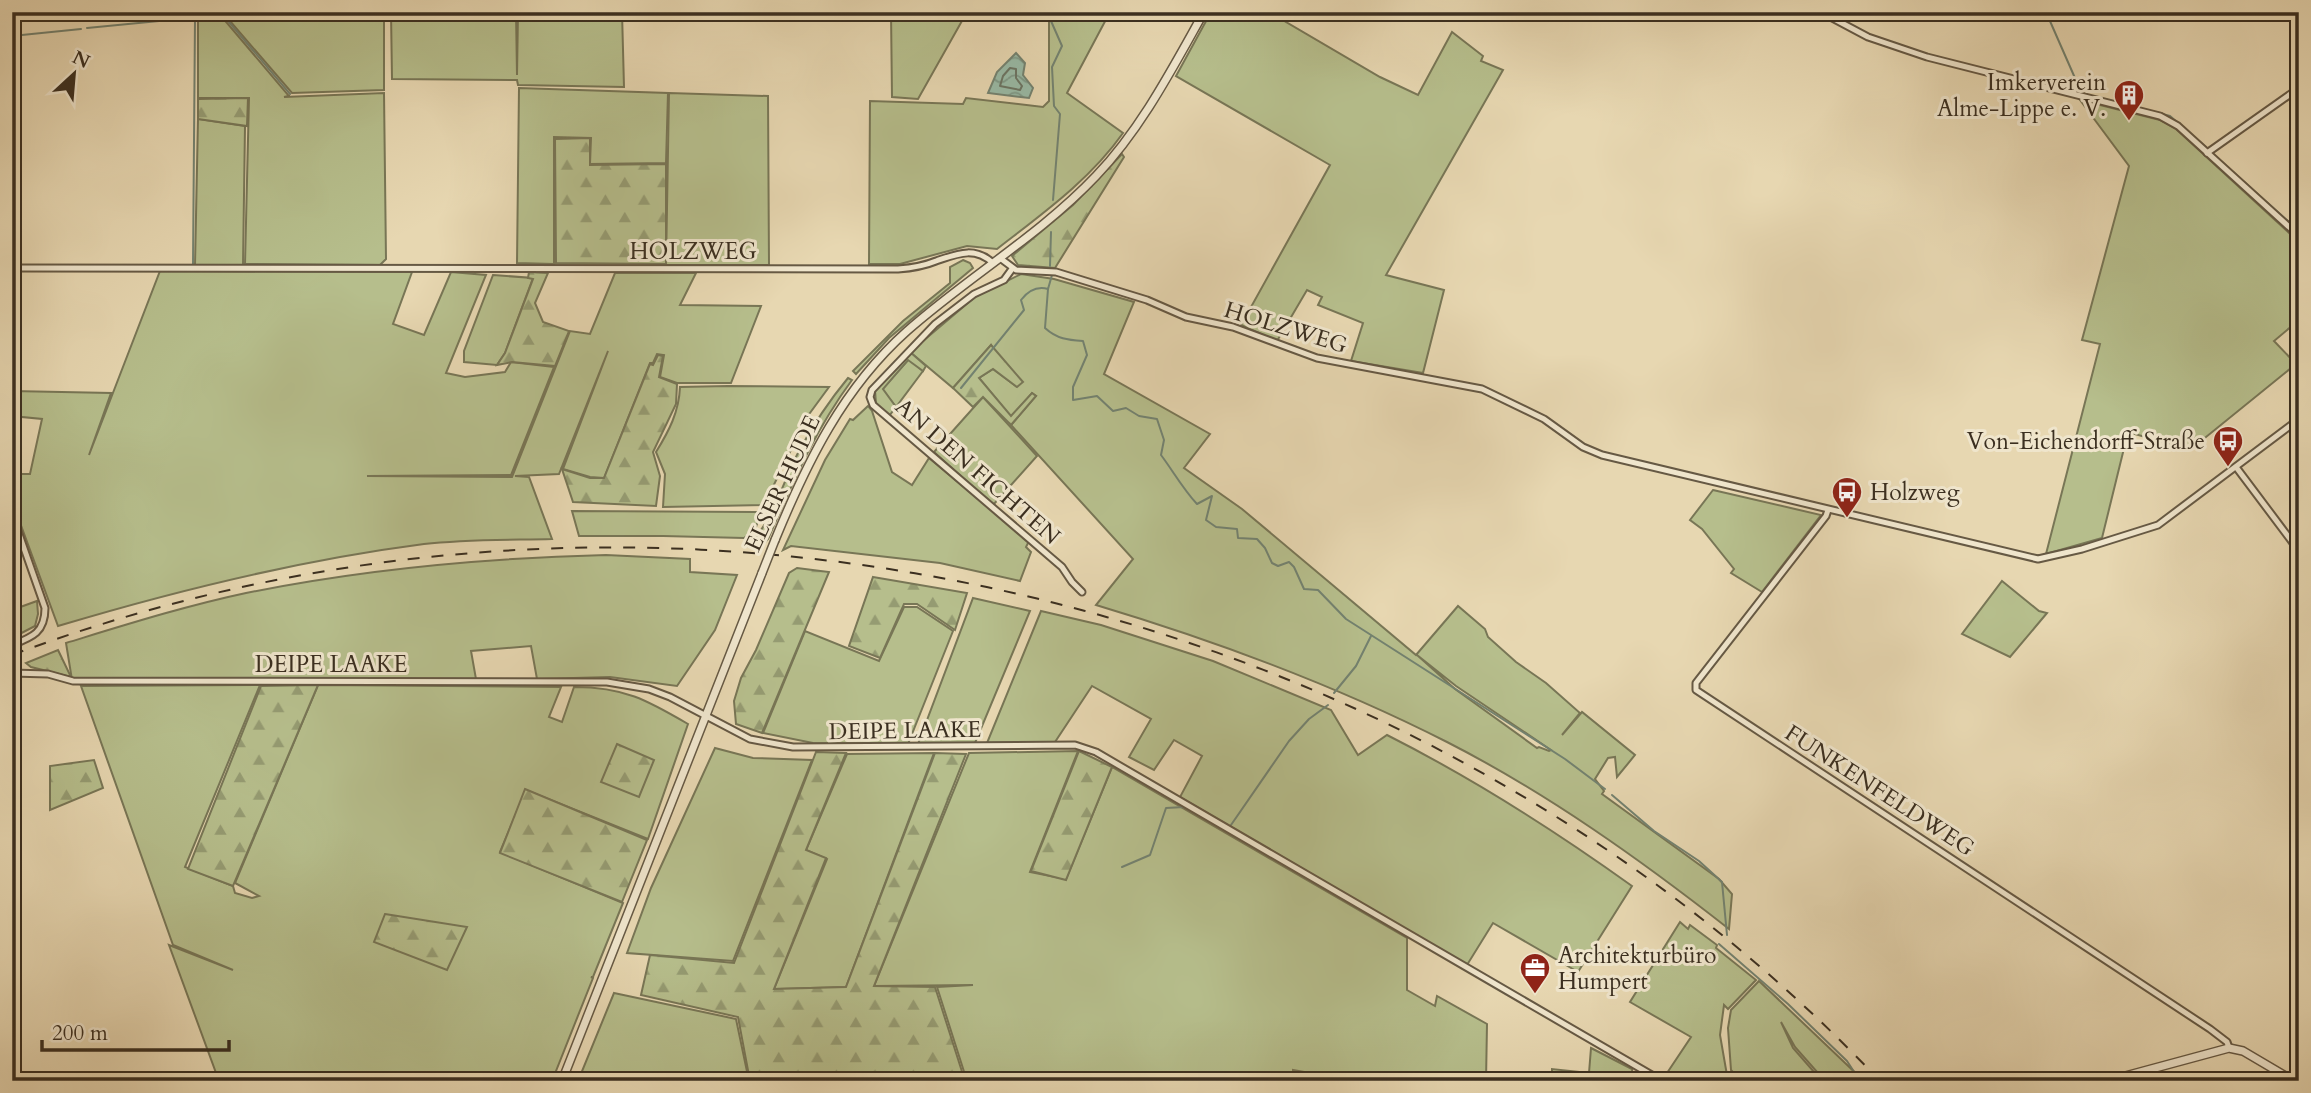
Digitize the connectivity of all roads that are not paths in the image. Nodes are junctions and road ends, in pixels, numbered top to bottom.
1 (1204, 12) edge
2 (1821, 12) edge
3 (2299, 88) edge
4 (2207, 153) junction
5 (2299, 236) edge
6 (996, 260) junction
7 (12, 268) edge
8 (1012, 269) junction
9 (2299, 419) edge
10 (2236, 467) junction
11 (1828, 510) junction
12 (12, 514) edge
13 (2299, 551) edge
14 (1082, 592) dead end
15 (12, 645) edge
16 (12, 673) edge
17 (707, 716) junction
18 (2229, 1048) junction
19 (562, 1081) edge
20 (1662, 1081) edge
21 (2107, 1081) edge
22 (2294, 1081) edge

1 - 6 street, ELSER HUDE
2 - 4 street
3 - 4 street
4 - 5 street
6 - 7 street, HOLZWEG
6 - 8 street, HOLZWEG
6 - 17 street, ELSER HUDE, bridge
8 - 11 street, HOLZWEG
8 - 14 street, AN DEN FICHTEN
9 - 10 street, HOLZWEG
10 - 11 street, HOLZWEG
10 - 13 street
11 - 18 street, FUNKENFELDWEG
12 - 15 street
16 - 17 street, DEIPE LAAKE
17 - 19 street, ELSER HUDE
17 - 20 street, DEIPE LAAKE
18 - 21 street
18 - 22 street

